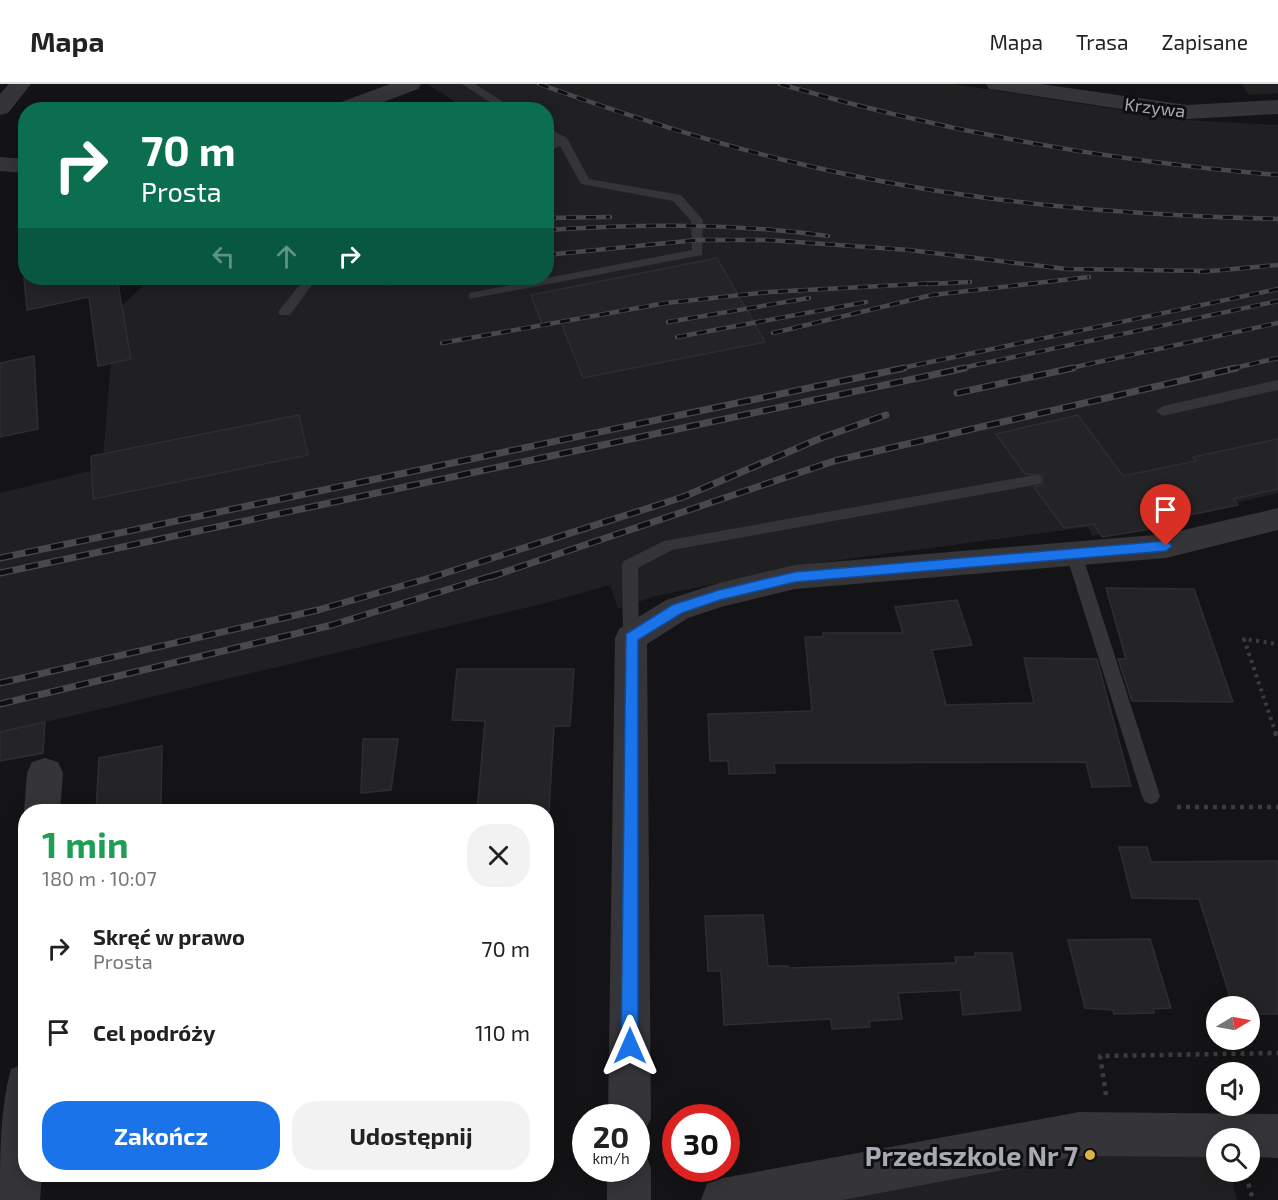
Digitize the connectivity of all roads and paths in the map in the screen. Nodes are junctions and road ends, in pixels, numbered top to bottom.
1 (20, 84) edge
2 (410, 84) edge
3 (467, 84) edge
4 (997, 84) edge
5 (362, 102) edge
6 (497, 102) edge
7 (0, 108) edge
8 (1278, 108) edge
9 (554, 135) edge
10 (563, 140) junction
11 (554, 144) edge
12 (0, 164) edge
13 (18, 165) edge
14 (554, 280) edge
15 (306, 285) edge
16 (530, 285) edge
17 (474, 296) dead end
18 (285, 312) dead end
19 (1278, 385) edge
20 (1163, 411) dead end
21 (1035, 480) dead end
22 (1278, 519) edge
23 (1074, 554) junction
24 (631, 638) junction
25 (1278, 644) edge
26 (1278, 741) edge
27 (45, 773) dead end
28 (1151, 796) joint
29 (43, 804) edge
30 (1278, 807) edge
31 (1278, 1053) edge
32 (629, 1104) edge
33 (1111, 1134) junction
34 (1278, 1136) edge
35 (19, 1182) edge
36 (629, 1182) edge
37 (1248, 1182) edge
38 (18, 1200) edge
39 (629, 1200) edge
40 (723, 1200) edge
41 (1253, 1200) edge

1 - 7 street
2 - 5 street
3 - 6 lane
4 - 8 street, Krzywa
9 - 10 lane
10 - 11 lane
10 - 14 lane
12 - 13 street
15 - 18 lane
16 - 17 lane
19 - 20 lane
21 - 24 lane
22 - 23 street
23 - 24 street
23 - 28 lane
24 - 32 street
25 - 26 path
27 - 29 street
28 - 30 path
31 - 33 path
33 - 34 street
33 - 40 street
35 - 38 street
36 - 39 street
37 - 41 path

